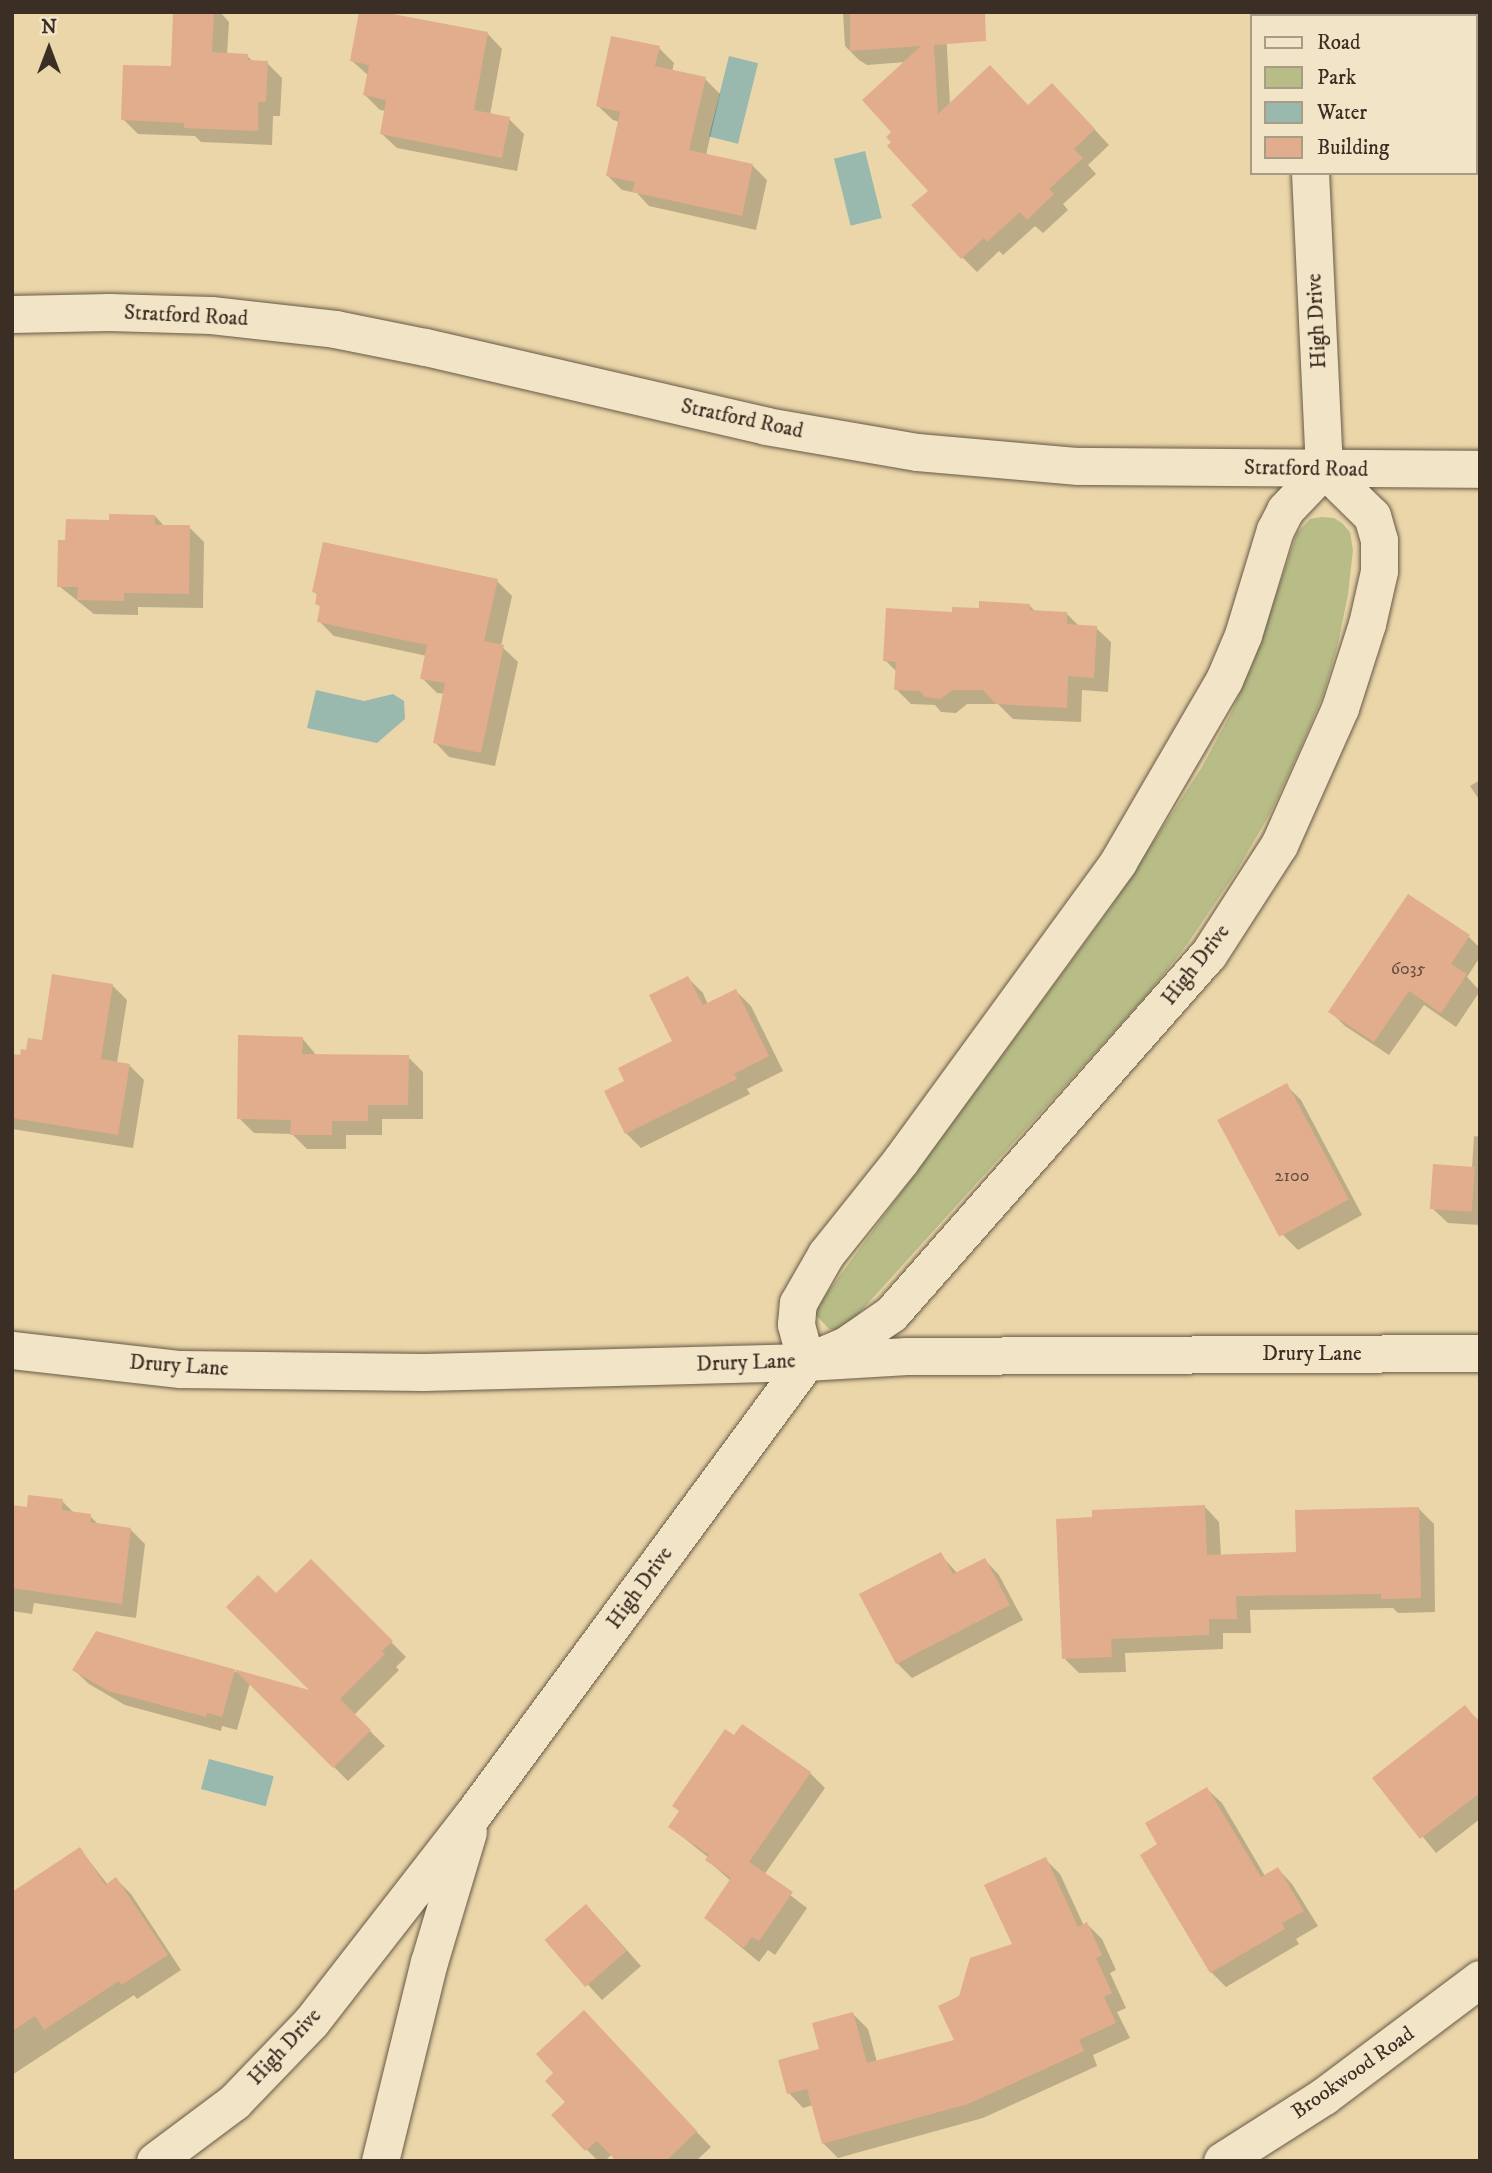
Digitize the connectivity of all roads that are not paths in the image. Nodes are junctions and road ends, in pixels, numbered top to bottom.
1 (1310, 175) edge
2 (12, 314) edge
3 (1324, 470) junction
4 (1480, 470) edge
5 (12, 1350) edge
6 (1480, 1353) edge
7 (806, 1362) junction
8 (473, 1814) junction
9 (1480, 1979) edge
10 (155, 2161) edge
11 (380, 2161) edge
12 (1222, 2161) edge

1 - 3 street, High Drive
2 - 3 street, Stratford Road
3 - 4 street, Stratford Road
3 - 7 street
3 - 7 street, High Drive
5 - 7 street, Drury Lane
6 - 7 street, Drury Lane
7 - 8 street, High Drive
8 - 10 street, High Drive
8 - 11 street, High Drive
9 - 12 street, Brookwood Road

